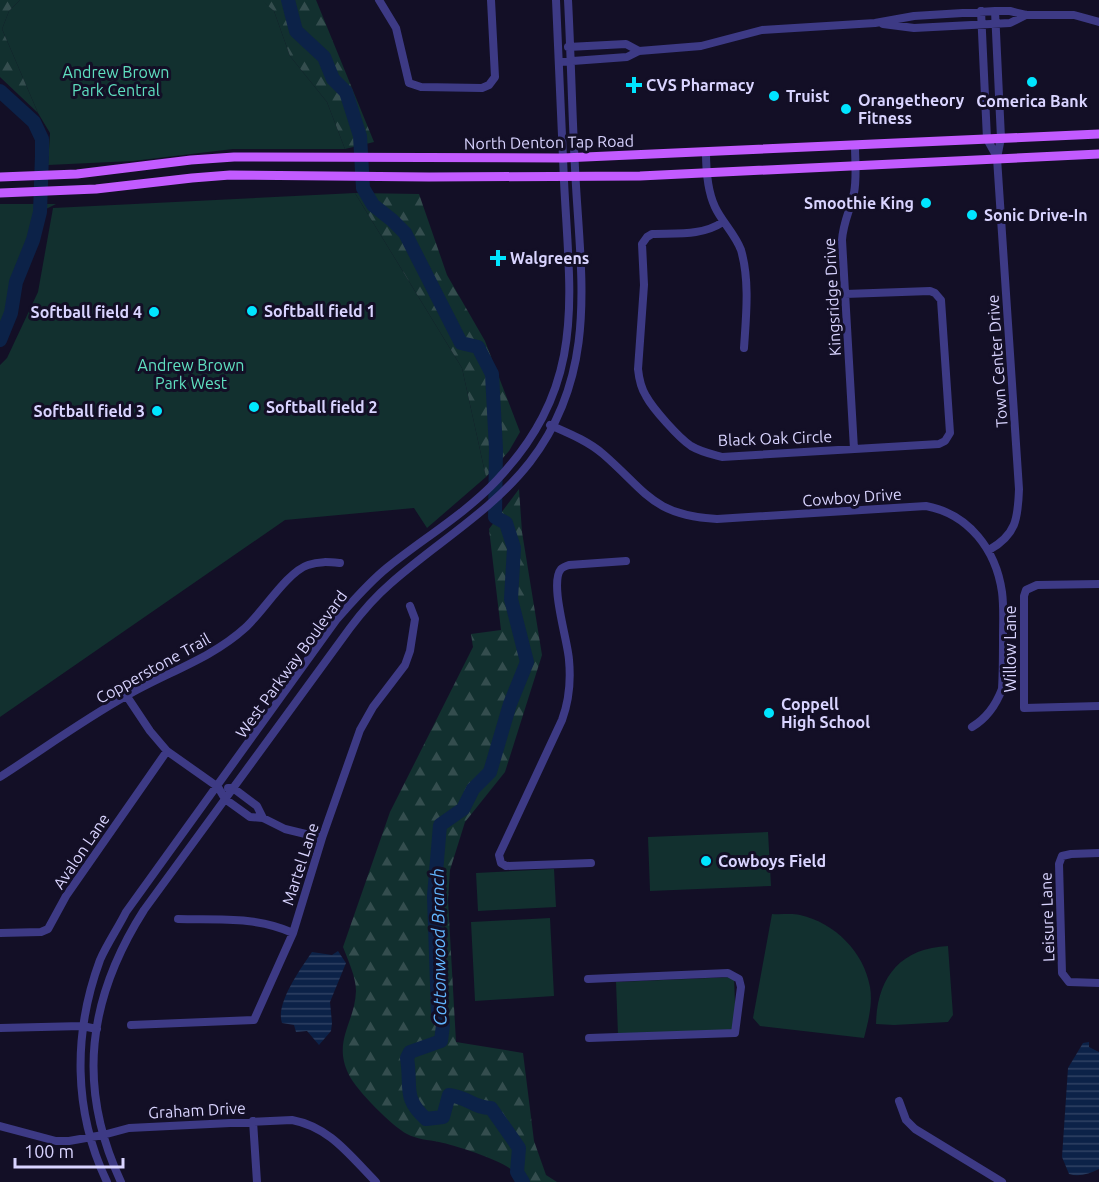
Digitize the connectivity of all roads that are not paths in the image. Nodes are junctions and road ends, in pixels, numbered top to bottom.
1 (380, 0) edge
2 (491, 0) edge
3 (556, 0) edge
4 (568, 0) edge
5 (981, 11) junction
6 (995, 11) junction
7 (1026, 15) junction
8 (1099, 22) edge
9 (875, 23) junction
10 (996, 24) junction
11 (982, 25) junction
12 (571, 47) junction
13 (558, 48) junction
14 (639, 51) junction
15 (559, 62) junction
16 (572, 62) junction
17 (1099, 134) edge
18 (1001, 138) junction
19 (987, 139) junction
20 (855, 145) junction
21 (705, 152) junction
22 (1099, 154) edge
23 (563, 158) junction
24 (574, 158) junction
25 (997, 158) junction
26 (432, 159) junction
27 (191, 160) junction
28 (856, 165) junction
29 (706, 172) junction
30 (575, 176) junction
31 (0, 177) edge
32 (429, 177) junction
33 (564, 177) junction
34 (192, 178) junction
35 (0, 193) edge
36 (723, 222) junction
37 (845, 294) junction
38 (744, 348) dead end
39 (542, 421) junction
40 (552, 426) junction
41 (854, 449) junction
42 (988, 550) junction
43 (626, 561) dead end
44 (340, 563) dead end
45 (1099, 584) edge
46 (410, 606) dead end
47 (126, 695) junction
48 (1099, 706) edge
49 (972, 727) dead end
50 (167, 751) junction
51 (0, 777) edge
52 (218, 787) junction
53 (233, 788) junction
54 (225, 799) junction
55 (263, 818) junction
56 (322, 838) junction
57 (1099, 853) edge
58 (591, 862) dead end
59 (178, 919) dead end
60 (0, 933) edge
61 (293, 933) junction
62 (588, 979) dead end
63 (1099, 983) edge
64 (131, 1024) dead end
65 (82, 1026) junction
66 (0, 1028) edge
67 (97, 1029) junction
68 (589, 1038) dead end
69 (899, 1101) dead end
70 (253, 1121) junction
71 (0, 1126) edge
72 (103, 1135) junction
73 (90, 1137) junction
74 (107, 1182) edge
75 (121, 1182) edge
76 (257, 1182) edge
77 (376, 1182) edge
78 (1002, 1182) edge

1 - 2 street
3 - 13 street, West Parkway Boulevard
4 - 12 street, West Parkway Boulevard
5 - 6 street
5 - 9 street
5 - 11 street, Town Center Drive
6 - 7 street
6 - 10 street, Town Center Drive
7 - 8 street
7 - 10 street
9 - 11 street
9 - 14 street
10 - 11 street
10 - 18 street, Town Center Drive
11 - 19 street, Town Center Drive
12 - 13 street
12 - 14 street
12 - 16 street, West Parkway Boulevard
13 - 15 street, West Parkway Boulevard
14 - 16 street
15 - 16 street
15 - 23 street, West Parkway Boulevard
16 - 24 street, West Parkway Boulevard
17 - 18 main road, North Denton Tap Road
18 - 19 main road, North Denton Tap Road
18 - 25 street, Town Center Drive
19 - 20 main road, North Denton Tap Road
19 - 25 street, Town Center Drive
20 - 21 main road, North Denton Tap Road
20 - 28 street, Kingsridge Drive
21 - 24 main road, North Denton Tap Road
21 - 29 street
22 - 25 main road, North Denton Tap Road
23 - 24 main road, North Denton Tap Road
23 - 26 main road, North Denton Tap Road
23 - 33 street, West Parkway Boulevard
24 - 30 street, West Parkway Boulevard
25 - 28 main road, North Denton Tap Road
25 - 42 street, Town Center Drive
26 - 27 main road, North Denton Tap Road
26 - 32 main road
27 - 31 main road, North Denton Tap Road
27 - 34 main road
28 - 29 main road, North Denton Tap Road
28 - 37 street, Kingsridge Drive
29 - 30 main road, North Denton Tap Road
29 - 36 street
30 - 33 main road, North Denton Tap Road
30 - 40 street, West Parkway Boulevard
32 - 33 main road, North Denton Tap Road
32 - 34 main road, North Denton Tap Road
33 - 39 street, West Parkway Boulevard
34 - 35 main road, North Denton Tap Road
36 - 38 street
36 - 41 street, Black Oak Circle
37 - 41 street, Kingsridge Drive
37 - 41 street, Black Oak Circle
39 - 40 street, Cowboy Drive
39 - 52 street, West Parkway Boulevard
40 - 42 street, Cowboy Drive
40 - 53 street, West Parkway Boulevard
42 - 49 street, Cowboy Drive
43 - 58 street
44 - 47 street, Copperstone Trail
45 - 48 street, Willow Lane
46 - 56 street, Martel Lane
47 - 50 street
47 - 51 street, Copperstone Trail
50 - 52 street
50 - 60 street, Avalon Lane
52 - 53 street
52 - 54 street
52 - 65 street, West Parkway Boulevard
53 - 54 street, West Parkway Boulevard
53 - 55 street
54 - 55 street
54 - 67 street, West Parkway Boulevard
55 - 56 street
56 - 61 street, Martel Lane
57 - 63 street, Leisure Lane
59 - 61 street
61 - 64 street, Martel Lane
62 - 68 street
65 - 66 street
65 - 67 street
65 - 73 street, West Parkway Boulevard
67 - 72 street, West Parkway Boulevard
69 - 78 street
70 - 72 street, Graham Drive
70 - 76 street
70 - 77 street, Graham Drive
71 - 73 street, Graham Drive
72 - 73 street, Graham Drive
72 - 75 street, West Parkway Boulevard
73 - 74 street, West Parkway Boulevard

